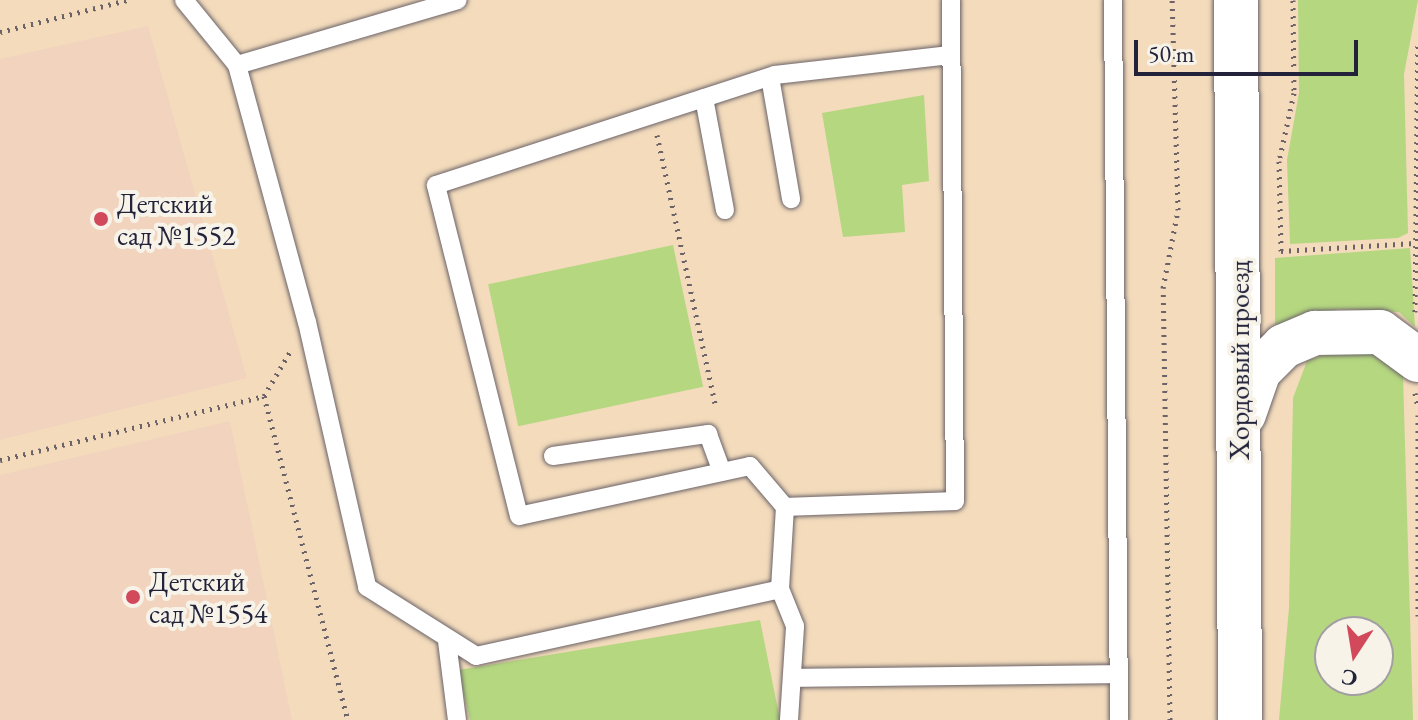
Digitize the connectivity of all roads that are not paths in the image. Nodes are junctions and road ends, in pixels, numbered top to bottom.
1 (184, 0) edge
2 (458, 0) edge
3 (951, 0) edge
4 (1113, 0) edge
5 (1236, 0) edge
6 (950, 55) junction
7 (237, 65) junction
8 (770, 77) junction
9 (704, 98) junction
10 (791, 199) dead end
11 (725, 210) dead end
12 (1417, 340) edge
13 (1239, 439) junction
14 (553, 456) dead end
15 (722, 472) junction
16 (785, 507) junction
17 (780, 589) junction
18 (447, 641) junction
19 (1118, 674) junction
20 (792, 678) junction
21 (457, 720) edge
22 (789, 720) edge
23 (1119, 720) edge
24 (1240, 720) edge

1 - 7 lane
2 - 7 lane
3 - 6 lane
4 - 19 lane
5 - 13 main road, Хордовый проезд
6 - 8 lane
6 - 16 lane
7 - 18 lane
8 - 9 lane
8 - 10 lane
9 - 11 lane
9 - 15 lane
12 - 13 main road
13 - 24 main road, Хордовый проезд
14 - 15 lane
15 - 16 lane
16 - 17 lane
17 - 18 lane
17 - 20 lane
18 - 21 lane
19 - 20 lane
19 - 23 lane
20 - 22 lane

